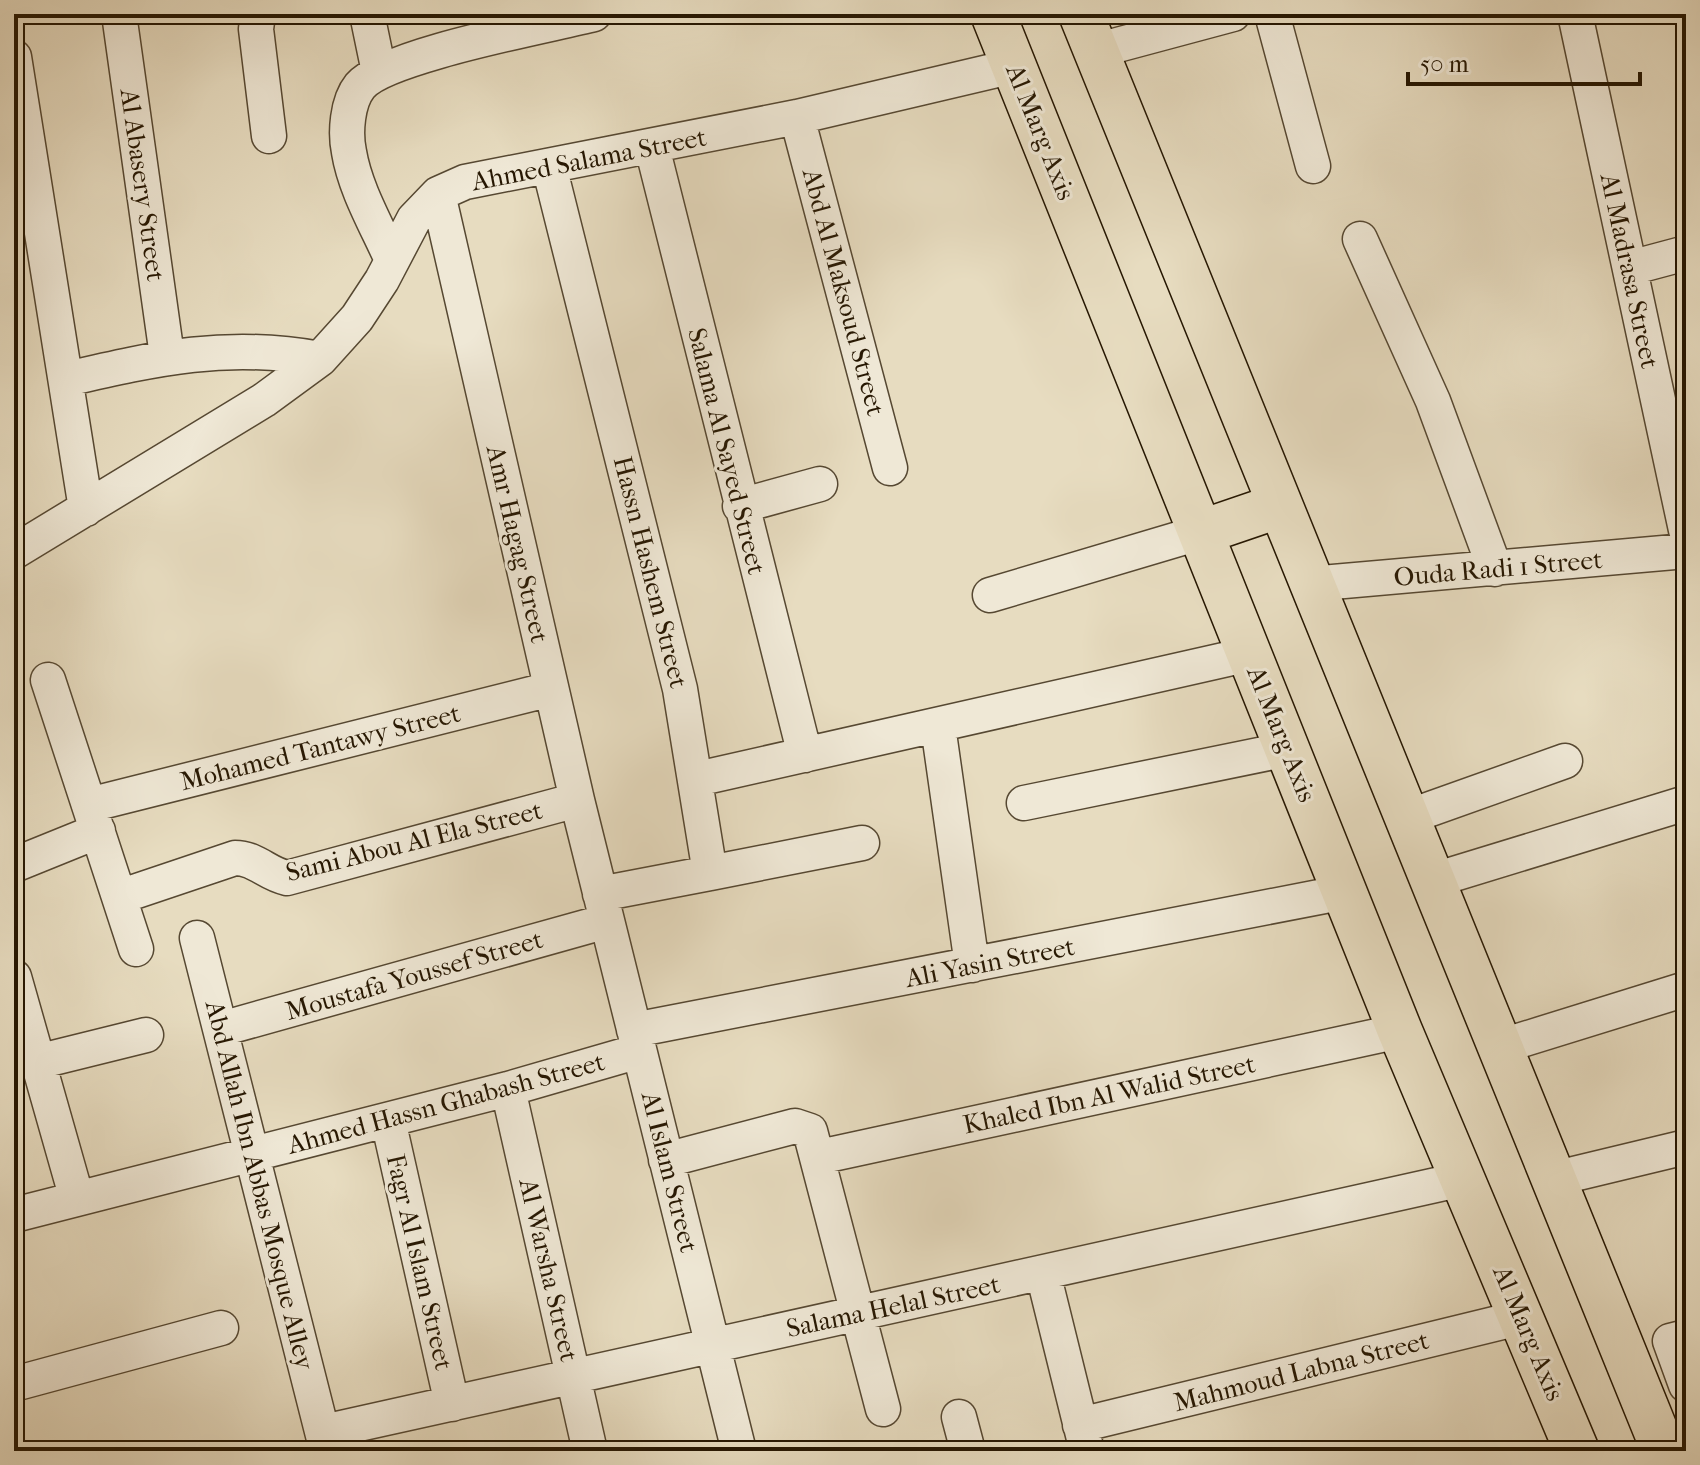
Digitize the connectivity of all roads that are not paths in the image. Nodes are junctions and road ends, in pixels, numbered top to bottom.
1 (119, 14) edge
2 (258, 14) edge
3 (367, 14) edge
4 (594, 14) edge
5 (993, 14) edge
6 (1233, 14) edge
7 (1272, 14) edge
8 (1575, 14) edge
9 (1088, 32) edge
10 (14, 57) edge
11 (1014, 66) junction
12 (379, 72) junction
13 (797, 117) junction
14 (269, 136) dead end
15 (652, 147) junction
16 (549, 166) junction
17 (1313, 166) dead end
18 (438, 194) junction
19 (1360, 239) dead end
20 (1686, 253) edge
21 (392, 260) junction
22 (1630, 268) junction
23 (167, 356) junction
24 (320, 359) junction
25 (67, 379) junction
26 (890, 468) dead end
27 (820, 484) dead end
28 (740, 506) junction
29 (1278, 506) junction
30 (86, 509) junction
31 (1686, 529) edge
32 (1202, 532) junction
33 (1686, 551) edge
34 (14, 552) edge
35 (1495, 569) junction
36 (1310, 584) junction
37 (990, 595) dead end
38 (1250, 654) junction
39 (48, 680) dead end
40 (551, 689) junction
41 (938, 726) junction
42 (1288, 749) junction
43 (805, 755) junction
44 (1565, 761) dead end
45 (697, 779) junction
46 (577, 800) junction
47 (1024, 803) dead end
48 (1686, 803) edge
49 (93, 818) junction
50 (1405, 818) junction
51 (862, 843) dead end
52 (14, 865) edge
53 (710, 873) junction
54 (1431, 881) junction
55 (1345, 892) junction
56 (119, 897) junction
57 (604, 908) junction
58 (197, 938) dead end
59 (136, 949) dead end
60 (972, 965) junction
61 (14, 977) edge
62 (1686, 989) edge
63 (221, 1029) junction
64 (1400, 1031) junction
65 (146, 1035) dead end
66 (637, 1041) junction
67 (1499, 1047) junction
68 (37, 1062) junction
69 (508, 1089) junction
70 (388, 1120) junction
71 (1686, 1147) edge
72 (253, 1153) junction
73 (819, 1157) junction
74 (666, 1160) junction
75 (1463, 1179) junction
76 (1553, 1179) junction
77 (77, 1199) junction
78 (14, 1215) edge
79 (1043, 1273) junction
80 (859, 1313) junction
81 (1523, 1317) junction
82 (221, 1328) dead end
83 (1686, 1337) edge
84 (713, 1346) junction
85 (574, 1377) junction
86 (14, 1384) edge
87 (1686, 1385) edge
88 (452, 1404) junction
89 (883, 1409) dead end
90 (959, 1417) dead end
91 (1083, 1438) edge
92 (325, 1442) edge
93 (1573, 1450) edge
94 (590, 1451) edge
95 (739, 1451) edge
96 (968, 1451) edge
97 (1664, 1451) edge

1 - 23 street, Al Abasery Street
2 - 14 street
3 - 12 street
4 - 12 street
5 - 11 main road, Al Marg Axis
6 - 9 street
7 - 17 street
8 - 22 street, Al Madrasa Street
9 - 29 main road
10 - 25 street
11 - 13 street, Ahmed Salama Street
11 - 32 main road, Al Marg Axis
12 - 21 street
13 - 15 street, Ahmed Salama Street
13 - 26 street, Abd Al Maksoud Street
15 - 16 street, Ahmed Salama Street
15 - 28 street, Salama Al Sayed Street
16 - 18 street, Ahmed Salama Street
16 - 45 street, Hassn Hashem Street
18 - 21 street, Ahmed Salama Street
18 - 40 street, Amr Hagag Street
19 - 35 street
20 - 22 street
21 - 24 street, Ahmed Salama Street
22 - 31 street, Al Madrasa Street
23 - 24 street
23 - 25 street
24 - 30 street, Ahmed Salama Street
25 - 30 street
27 - 28 street
28 - 43 street, Salama Al Sayed Street
29 - 32 main road
29 - 36 main road
30 - 34 street, Ahmed Salama Street
32 - 37 street
32 - 38 main road, Al Marg Axis
33 - 35 street, Ouda Radi 1 Street
35 - 36 street, Ouda Radi 1 Street
36 - 50 main road
38 - 41 street
38 - 42 main road, Al Marg Axis
39 - 49 street
40 - 46 street, Amr Hagag Street
40 - 49 street, Mohamed Tantawy Street
41 - 43 street
41 - 60 street
42 - 47 street
42 - 55 main road, Al Marg Axis
43 - 45 street
44 - 50 street
45 - 53 street, Hassn Hashem Street
46 - 56 street, Sami Abou Al Ela Street
46 - 57 street, Amr Hagag Street
48 - 54 street
49 - 52 street, Mohamed Tantawy Street
49 - 56 street
50 - 54 main road
51 - 53 street
53 - 57 street
54 - 67 main road
55 - 60 street, Ali Yasin Street
55 - 64 main road, Al Marg Axis
56 - 59 street
57 - 63 street, Moustafa Youssef Street
57 - 66 street, Al Islam Street
58 - 63 street, Abd Allah Ibn Abbas Mosque Alley
60 - 66 street, Ali Yasin Street
61 - 68 street
62 - 67 street
63 - 72 street, Abd Allah Ibn Abbas Mosque Alley
64 - 73 street, Khaled Ibn Al Walid Street
64 - 75 main road, Al Marg Axis
65 - 68 street
66 - 69 street, Ahmed Hassn Ghabash Street
66 - 74 street, Al Islam Street
67 - 76 main road
68 - 77 street
69 - 70 street, Ahmed Hassn Ghabash Street
69 - 85 street, Al Warsha Street
70 - 72 street, Ahmed Hassn Ghabash Street
70 - 88 street, Fagr Al Islam Street
71 - 76 street
72 - 77 street, Ahmed Hassn Ghabash Street
72 - 92 street, Abd Allah Ibn Abbas Mosque Alley
73 - 74 street
73 - 80 street
74 - 84 street, Al Islam Street
75 - 79 street, Salama Helal Street
75 - 81 main road, Al Marg Axis
76 - 97 main road
77 - 78 street, Ahmed Hassn Ghabash Street
79 - 80 street, Salama Helal Street
79 - 91 street
80 - 84 street, Salama Helal Street
80 - 89 street
81 - 91 street, Mahmoud Labna Street
81 - 93 main road, Al Marg Axis
82 - 86 street
83 - 87 street
84 - 85 street, Salama Helal Street
84 - 95 street, Al Islam Street
85 - 88 street, Salama Helal Street
85 - 94 street, Al Warsha Street
88 - 92 street, Salama Helal Street
90 - 96 street

